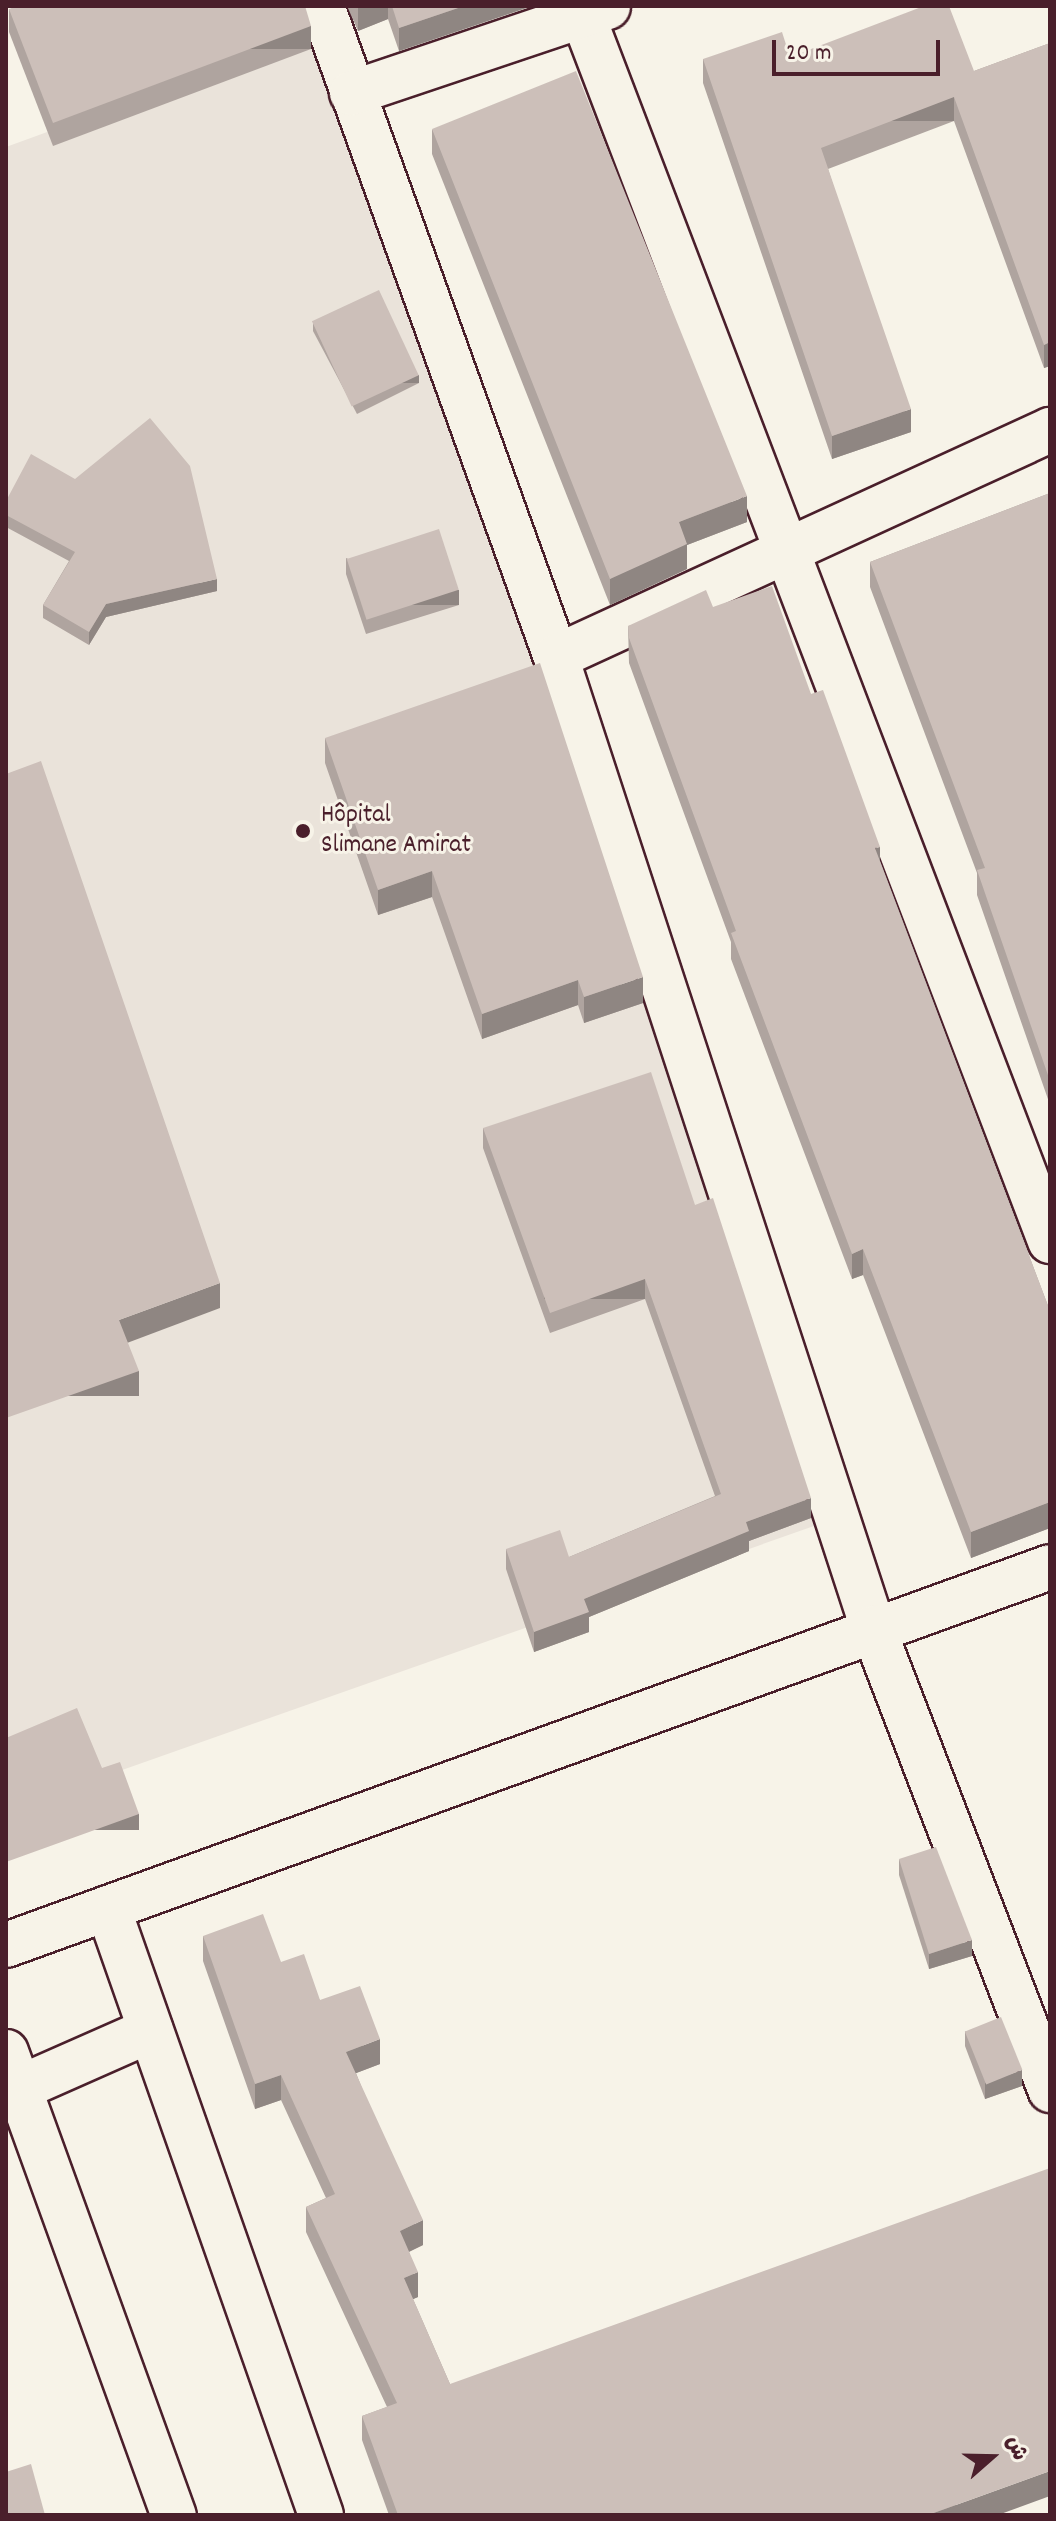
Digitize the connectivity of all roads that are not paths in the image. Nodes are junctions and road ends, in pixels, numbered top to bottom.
1 (322, 6) edge
2 (591, 10) edge
3 (352, 93) junction
4 (1050, 430) edge
5 (785, 555) junction
6 (556, 657) junction
7 (1050, 1241) edge
8 (1050, 1567) edge
9 (873, 1628) junction
10 (108, 1908) junction
11 (6, 1945) edge
12 (151, 2030) junction
13 (10, 2078) edge
14 (1050, 2090) edge
15 (174, 2515) edge
16 (321, 2515) edge

1 - 3 street
2 - 3 street
2 - 5 street
3 - 6 street
4 - 5 street
5 - 6 street
5 - 7 street
6 - 9 street
8 - 9 street
9 - 10 street
9 - 14 street
10 - 11 street
10 - 12 street
12 - 13 street
12 - 16 street
13 - 15 street

